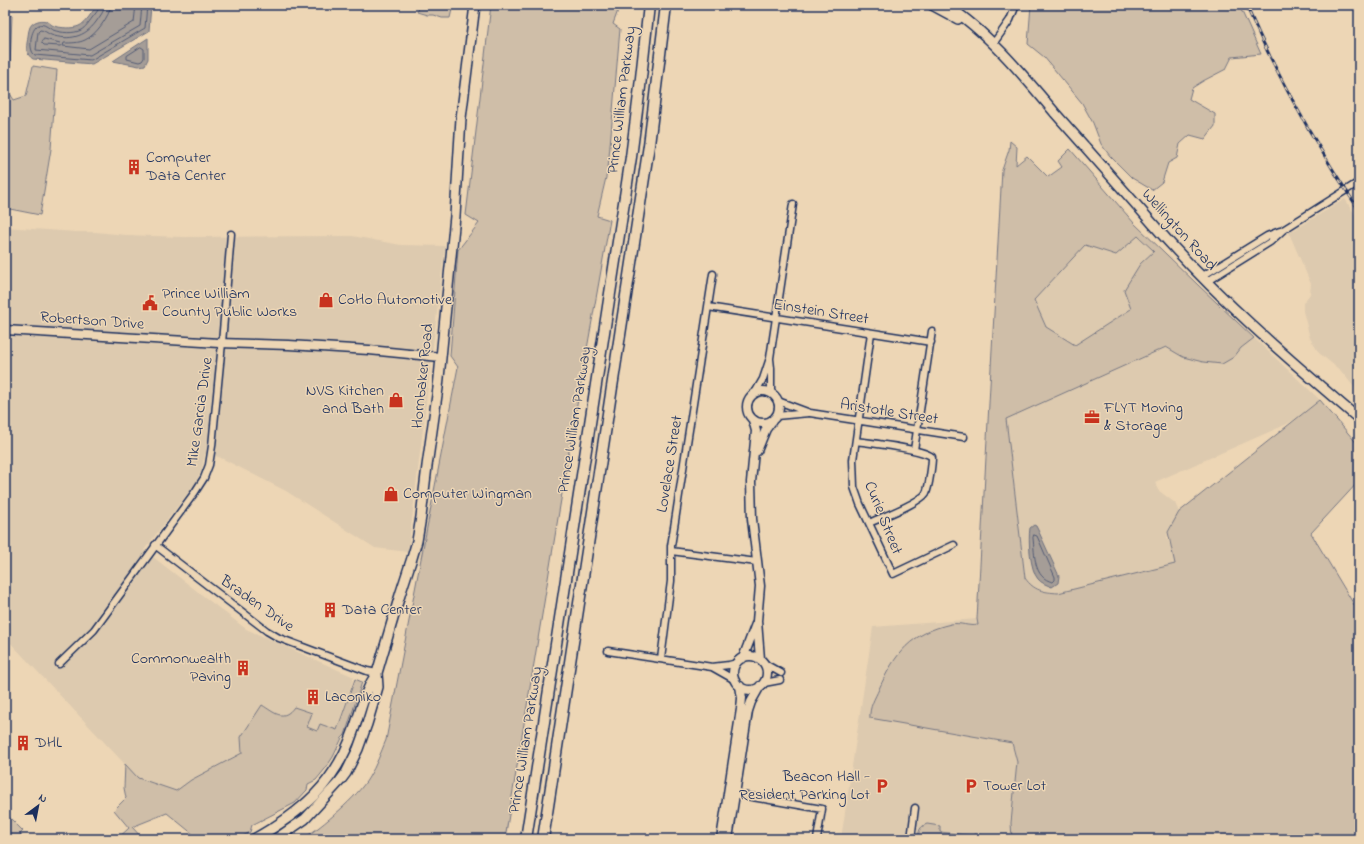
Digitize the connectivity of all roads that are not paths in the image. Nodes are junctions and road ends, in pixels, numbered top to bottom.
1 (475, 5) edge
2 (649, 5) edge
3 (666, 5) edge
4 (932, 5) edge
5 (1016, 5) edge
6 (950, 8) edge
7 (993, 44) junction
8 (1359, 182) edge
9 (793, 204) dead end
10 (231, 234) dead end
11 (713, 274) dead end
12 (1203, 279) junction
13 (708, 307) junction
14 (776, 318) junction
15 (5, 330) edge
16 (932, 331) dead end
17 (872, 333) junction
18 (931, 342) junction
19 (222, 343) junction
20 (440, 357) junction
21 (770, 358) junction
22 (756, 392) junction
23 (771, 393) junction
24 (778, 401) junction
25 (810, 413) junction
26 (774, 418) junction
27 (753, 420) junction
28 (1359, 420) edge
29 (859, 421) junction
30 (917, 430) junction
31 (964, 437) dead end
32 (856, 441) junction
33 (914, 450) junction
34 (753, 459) junction
35 (869, 523) junction
36 (155, 545) junction
37 (954, 545) dead end
38 (671, 551) junction
39 (757, 562) junction
40 (757, 621) junction
41 (608, 651) dead end
42 (661, 659) junction
43 (740, 660) junction
44 (762, 662) junction
45 (59, 664) dead end
46 (712, 667) junction
47 (377, 673) junction
48 (781, 673) dead end
49 (780, 680) dead end
50 (738, 683) junction
51 (762, 684) junction
52 (735, 794) junction
53 (915, 808) dead end
54 (254, 839) edge
55 (276, 839) edge
56 (526, 839) edge
57 (543, 839) edge
58 (721, 839) edge
59 (728, 839) edge
60 (817, 839) edge
61 (911, 839) edge

1 - 20 main road, Hornbaker Road
2 - 56 highway, Prince William Parkway
3 - 57 highway, Prince William Parkway
4 - 6 main road, Wellington Road
5 - 7 street
6 - 7 main road, Wellington Road
7 - 12 main road, Wellington Road
8 - 12 street
9 - 14 street
10 - 19 street, Mike Garcia Drive
11 - 13 street, Lovelace Street
12 - 28 main road, Wellington Road
13 - 14 street, Einstein Street
13 - 38 street, Lovelace Street
14 - 17 street, Einstein Street
14 - 21 street
15 - 19 street, Robertson Drive
16 - 18 street
17 - 18 street, Einstein Street
17 - 29 street, Curie Street
18 - 30 street
19 - 20 street, Robertson Drive
19 - 36 street, Mike Garcia Drive
20 - 47 main road, Hornbaker Road
21 - 22 street
21 - 23 street
22 - 23 street
22 - 27 street
23 - 24 street
24 - 25 street, Aristotle Street
24 - 26 street
25 - 26 street, Aristotle Street
25 - 29 street, Aristotle Street
26 - 27 street
26 - 34 street
27 - 34 street
29 - 30 street, Aristotle Street
29 - 32 street, Curie Street
30 - 31 street, Aristotle Street
30 - 33 street
32 - 33 street
32 - 35 street, Curie Street
33 - 35 street
34 - 39 street
35 - 37 street, Curie Street
36 - 45 street, Mike Garcia Drive
36 - 47 street, Braden Drive
38 - 39 street
38 - 42 street, Lovelace Street
39 - 40 street
40 - 43 street
40 - 44 street
41 - 42 street
42 - 46 street
43 - 44 street
43 - 46 street
43 - 50 street
44 - 48 street
44 - 51 street
46 - 50 street
47 - 54 main road, Hornbaker Road
47 - 55 main road, Hornbaker Road
49 - 51 street
50 - 51 street
50 - 58 street
51 - 52 street
52 - 59 street
52 - 60 street
53 - 61 street

